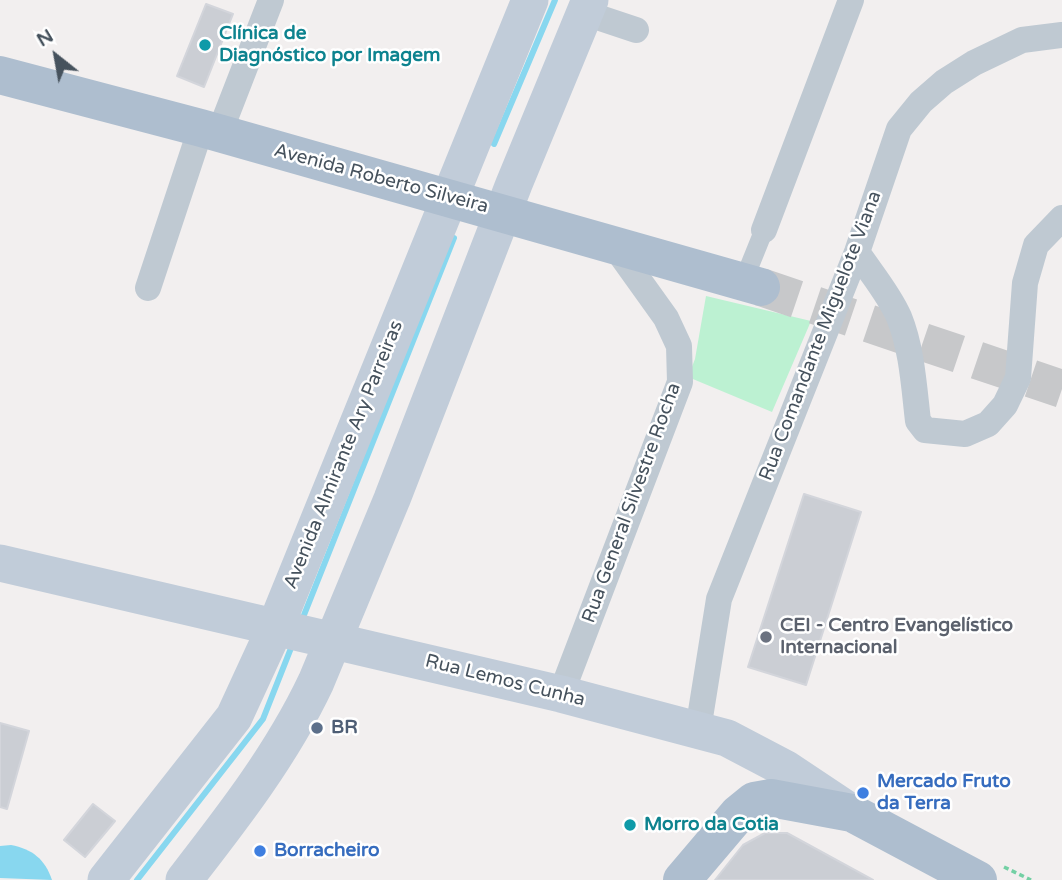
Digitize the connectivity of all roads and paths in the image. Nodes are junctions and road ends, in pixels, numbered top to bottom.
1 (271, 0) edge
2 (530, 0) edge
3 (851, 0) edge
4 (588, 6) edge
5 (636, 30) dead end
6 (1062, 35) edge
7 (0, 75) edge
8 (210, 131) junction
9 (447, 199) junction
10 (503, 213) junction
11 (764, 230) joint
12 (1057, 233) edge
13 (613, 244) junction
14 (857, 252) junction
15 (752, 285) joint
16 (148, 288) dead end
17 (0, 563) edge
18 (304, 634) junction
19 (561, 694) junction
20 (698, 730) junction
21 (852, 813) junction
22 (952, 875) edge
23 (106, 880) edge
24 (184, 880) edge
25 (682, 880) edge

1 - 8 street
2 - 9 main road, Avenida Almirante Ary Parreiras
3 - 11 street
4 - 5 street
4 - 10 main road, Avenida Almirante Ary Parreiras
6 - 14 street, Rua Comandante Miguelote Viana
7 - 8 main road, Avenida Roberto Silveira
8 - 9 main road, Avenida Roberto Silveira
8 - 16 street
9 - 10 main road, Avenida Roberto Silveira
9 - 18 main road, Avenida Almirante Ary Parreiras
10 - 13 main road, Avenida Roberto Silveira
10 - 18 main road, Avenida Almirante Ary Parreiras
11 - 15 street
12 - 14 street
13 - 15 main road, Avenida Roberto Silveira
13 - 19 street, Rua General Silvestre Rocha
14 - 20 street, Rua Comandante Miguelote Viana
17 - 18 main road, Rua Lemos Cunha
18 - 19 main road, Rua Lemos Cunha
18 - 23 main road, Avenida Almirante Ary Parreiras
18 - 24 main road, Avenida Almirante Ary Parreiras
19 - 20 main road, Rua Lemos Cunha
20 - 21 main road, Rua Lemos Cunha
21 - 22 main road, Rua Lemos Cunha
21 - 25 main road

